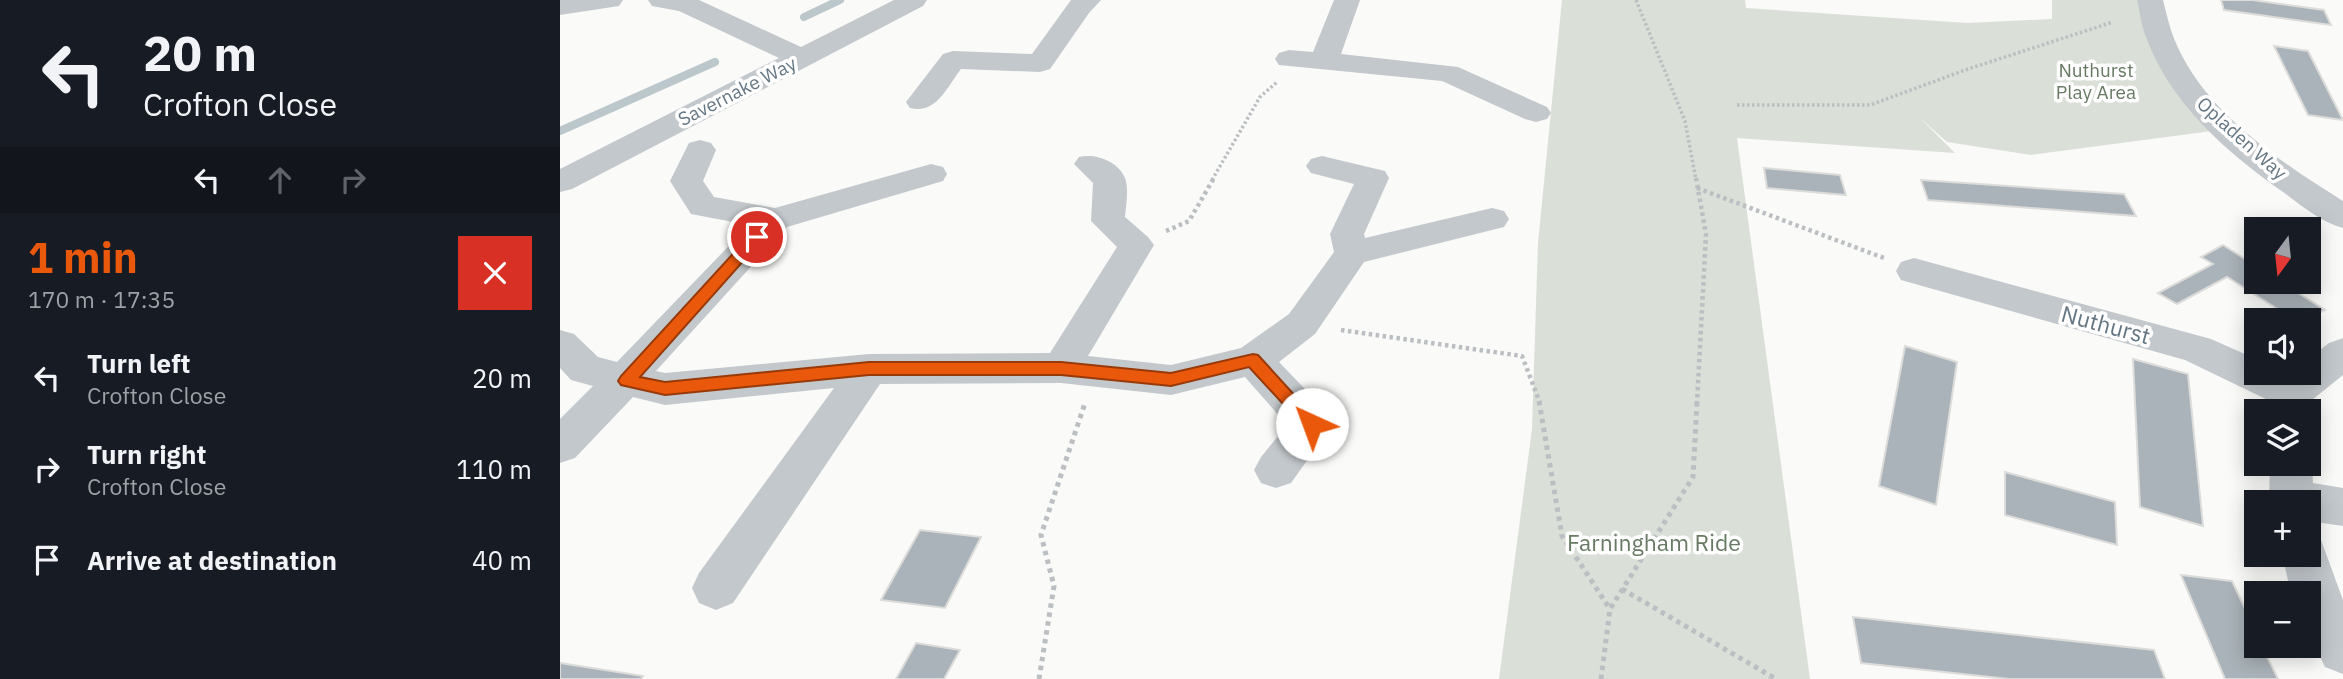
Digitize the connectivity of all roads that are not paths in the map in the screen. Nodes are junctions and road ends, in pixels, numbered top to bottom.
1 (610, 0) edge
2 (914, 0) edge
3 (1088, 0) edge
4 (1347, 0) edge
5 (2150, 0) edge
6 (680, 1) edge
7 (560, 7) edge
8 (801, 58) junction
9 (921, 102) dead end
10 (1536, 113) dead end
11 (700, 150) dead end
12 (1090, 164) dead end
13 (1322, 166) dead end
14 (930, 174) dead end
15 (560, 182) edge
16 (2343, 218) edge
17 (775, 219) junction
18 (1492, 219) dead end
19 (1352, 253) junction
20 (1914, 271) road end
21 (560, 344) edge
22 (2343, 353) edge
23 (1253, 360) junction
24 (1061, 368) junction
25 (869, 369) junction
26 (626, 381) junction
27 (2285, 399) edge
28 (2296, 399) edge
29 (560, 446) edge
30 (1276, 470) dead end
31 (2291, 488) edge
32 (2343, 507) edge
33 (2308, 567) edge
34 (716, 588) dead end
35 (2343, 650) edge

1 - 7 street
2 - 8 street, Savernake Way
3 - 9 street
4 - 10 street
5 - 16 street, Opladen Way
6 - 8 street
8 - 15 street, Savernake Way
11 - 17 street
12 - 24 street
13 - 19 street
14 - 17 street
17 - 26 street
18 - 19 street
19 - 23 street
20 - 27 street, Nuthurst
21 - 26 street
22 - 28 street, Nuthurst
23 - 24 street
23 - 30 street
24 - 25 street
25 - 26 street
25 - 34 street
26 - 29 street
31 - 32 street
33 - 35 street

